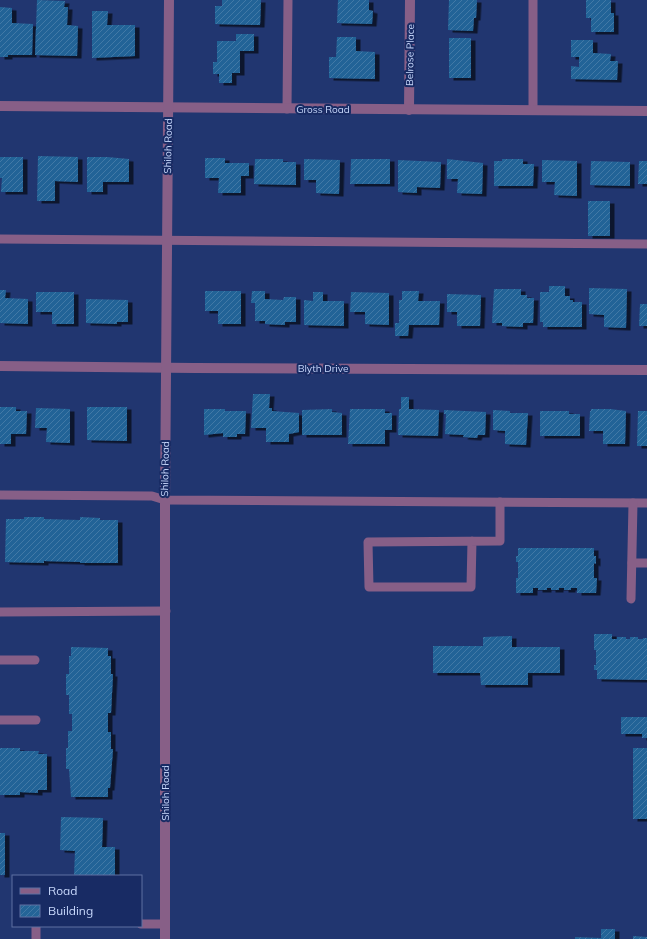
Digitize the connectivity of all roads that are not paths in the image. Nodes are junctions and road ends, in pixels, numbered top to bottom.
1 (169, 0) edge
2 (288, 0) edge
3 (410, 0) edge
4 (533, 0) edge
5 (0, 106) edge
6 (168, 108) junction
7 (287, 109) junction
8 (409, 110) junction
9 (533, 110) junction
10 (647, 111) edge
11 (0, 239) edge
12 (167, 240) junction
13 (647, 244) edge
14 (0, 366) edge
15 (167, 367) junction
16 (647, 370) edge
17 (0, 495) edge
18 (165, 500) junction
19 (500, 502) junction
20 (633, 503) junction
21 (647, 503) edge
22 (472, 541) junction
23 (632, 562) junction
24 (647, 563) edge
25 (632, 599) dead end
26 (166, 611) junction
27 (0, 612) edge
28 (0, 660) edge
29 (36, 660) dead end
30 (0, 720) edge
31 (36, 720) dead end
32 (142, 924) edge
33 (165, 924) junction
34 (36, 927) edge
35 (36, 939) edge
36 (165, 939) edge

1 - 6 street, Shiloh Road
2 - 7 lane
3 - 8 street, Belrose Place
4 - 9 lane
5 - 6 street, Gross Road
6 - 7 street, Gross Road
6 - 12 street, Shiloh Road
7 - 8 street, Gross Road
8 - 9 street, Gross Road
9 - 10 street, Gross Road
11 - 12 lane
12 - 13 lane
12 - 15 street, Shiloh Road
14 - 15 street, Blyth Drive
15 - 16 street, Blyth Drive
15 - 18 street, Shiloh Road
17 - 18 lane
18 - 19 lane
18 - 26 street, Shiloh Road
19 - 20 lane
19 - 22 lane
20 - 21 lane
20 - 23 lane
22 - 22 lane
23 - 24 lane
23 - 25 lane
26 - 27 lane
26 - 33 street, Shiloh Road
28 - 29 lane
30 - 31 lane
32 - 33 lane
33 - 36 street, Shiloh Road
34 - 35 lane

